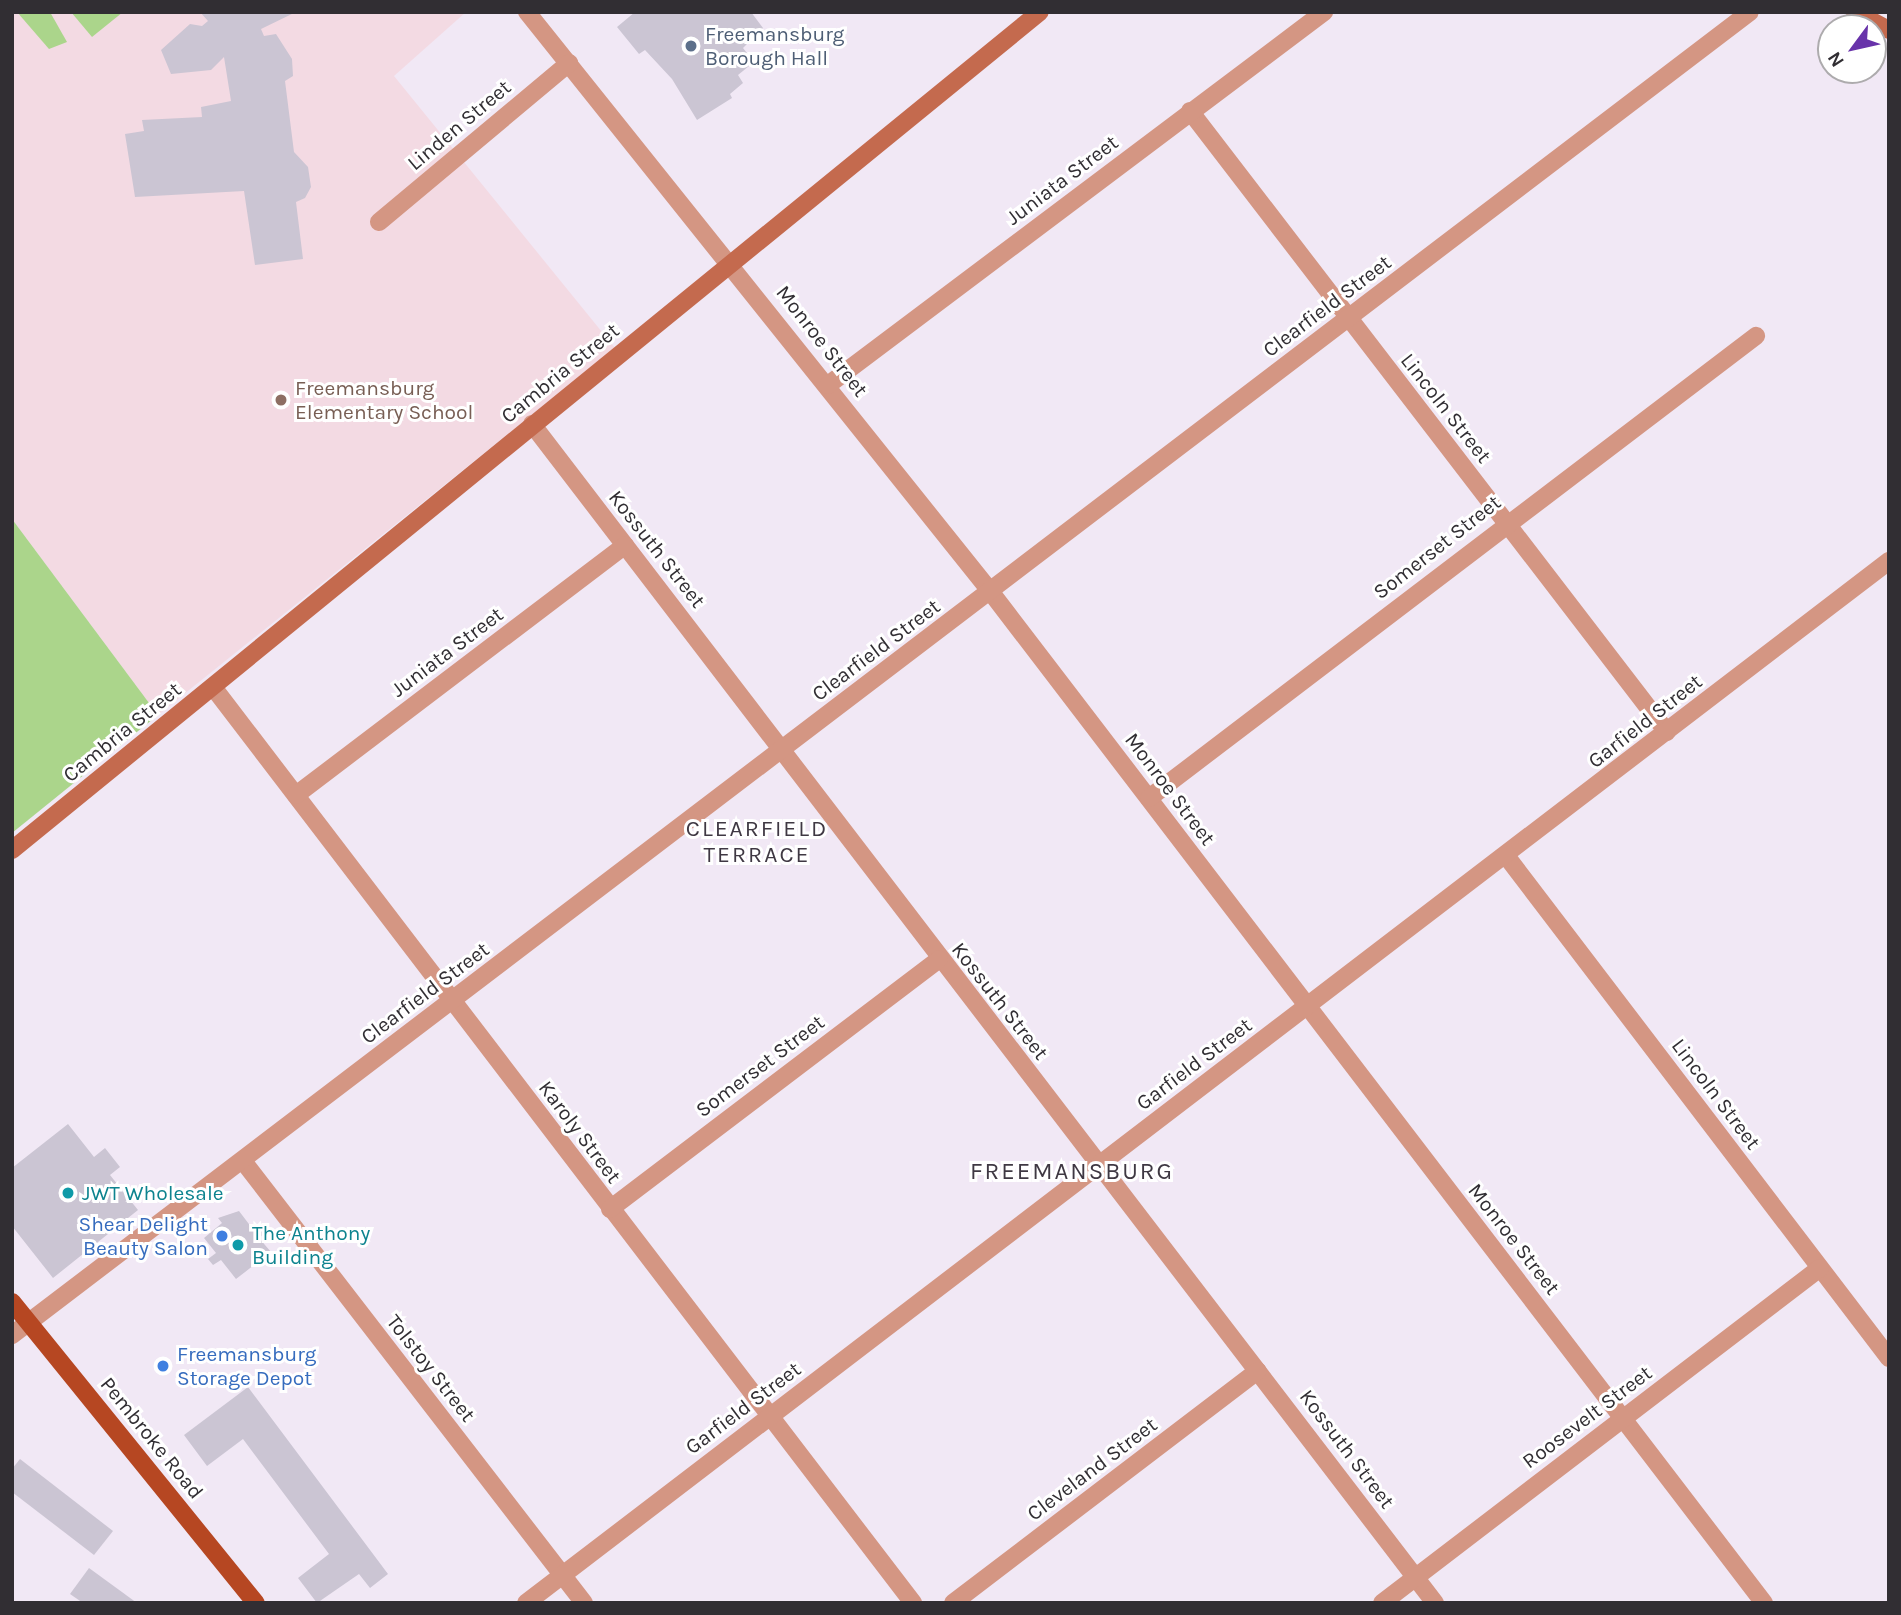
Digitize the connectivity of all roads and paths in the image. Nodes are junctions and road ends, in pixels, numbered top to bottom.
1 (527, 12) edge
2 (1040, 12) edge
3 (1324, 12) edge
4 (1750, 12) edge
5 (1855, 12) edge
6 (1889, 30) edge
7 (569, 63) junction
8 (1190, 111) junction
9 (379, 222) dead end
10 (733, 264) junction
11 (1349, 318) junction
12 (1756, 336) dead end
13 (828, 385) junction
14 (532, 424) junction
15 (1506, 522) junction
16 (625, 545) junction
17 (1889, 561) edge
18 (990, 591) junction
19 (213, 687) junction
20 (1667, 732) junction
21 (782, 751) junction
22 (296, 795) junction
23 (1149, 799) junction
24 (12, 850) edge
25 (1507, 857) junction
26 (939, 959) junction
27 (452, 1001) junction
28 (1307, 1006) junction
29 (243, 1161) junction
30 (1098, 1164) junction
31 (610, 1209) junction
32 (1820, 1268) junction
33 (12, 1302) edge
34 (29, 1323) junction
35 (12, 1335) edge
36 (1889, 1358) edge
37 (1258, 1371) junction
38 (771, 1416) junction
39 (1623, 1418) junction
40 (563, 1575) junction
41 (1416, 1577) junction
42 (256, 1603) edge
43 (526, 1603) edge
44 (584, 1603) edge
45 (913, 1603) edge
46 (953, 1603) edge
47 (1382, 1603) edge
48 (1435, 1603) edge
49 (1764, 1603) edge

1 - 7 street, Monroe Street
2 - 10 street, Cambria Street
3 - 8 street, Juniata Street
4 - 11 street, Clearfield Street
5 - 6 street
7 - 9 street, Linden Street
7 - 10 street, Monroe Street
8 - 11 street, Lincoln Street
8 - 13 street, Juniata Street
10 - 13 street, Monroe Street
10 - 14 street, Cambria Street
11 - 15 street, Lincoln Street
11 - 18 street, Clearfield Street
12 - 15 street, Somerset Street
13 - 18 street, Monroe Street
14 - 16 street, Kossuth Street
14 - 19 street, Cambria Street
15 - 20 street, Lincoln Street
15 - 23 street, Somerset Street
16 - 21 street, Kossuth Street
16 - 22 street, Juniata Street
17 - 20 street, Garfield Street
18 - 21 street, Clearfield Street
18 - 23 street, Monroe Street
19 - 22 street, Karoly Street
19 - 24 street, Cambria Street
20 - 25 street, Garfield Street
21 - 26 street, Kossuth Street
21 - 27 street, Clearfield Street
22 - 27 street, Karoly Street
23 - 28 street, Monroe Street
25 - 28 street, Garfield Street
25 - 32 street, Lincoln Street
26 - 30 street, Kossuth Street
26 - 31 street, Somerset Street
27 - 29 street, Clearfield Street
27 - 31 street, Karoly Street
28 - 30 street, Garfield Street
28 - 39 street, Monroe Street
29 - 34 street, Clearfield Street
29 - 40 street, Tolstoy Street
30 - 37 street, Kossuth Street
30 - 38 street, Garfield Street
31 - 38 street, Karoly Street
32 - 36 street, Lincoln Street
32 - 39 street, Roosevelt Street
33 - 34 main road, Pembroke Road
34 - 35 street, Clearfield Street
34 - 42 main road, Pembroke Road
37 - 41 street, Kossuth Street
37 - 46 street, Cleveland Street
38 - 40 street, Garfield Street
38 - 45 street, Karoly Street
39 - 41 street, Roosevelt Street
39 - 49 street, Monroe Street
40 - 43 street, Garfield Street
40 - 44 street, Tolstoy Street
41 - 47 street, Roosevelt Street
41 - 48 street, Kossuth Street

